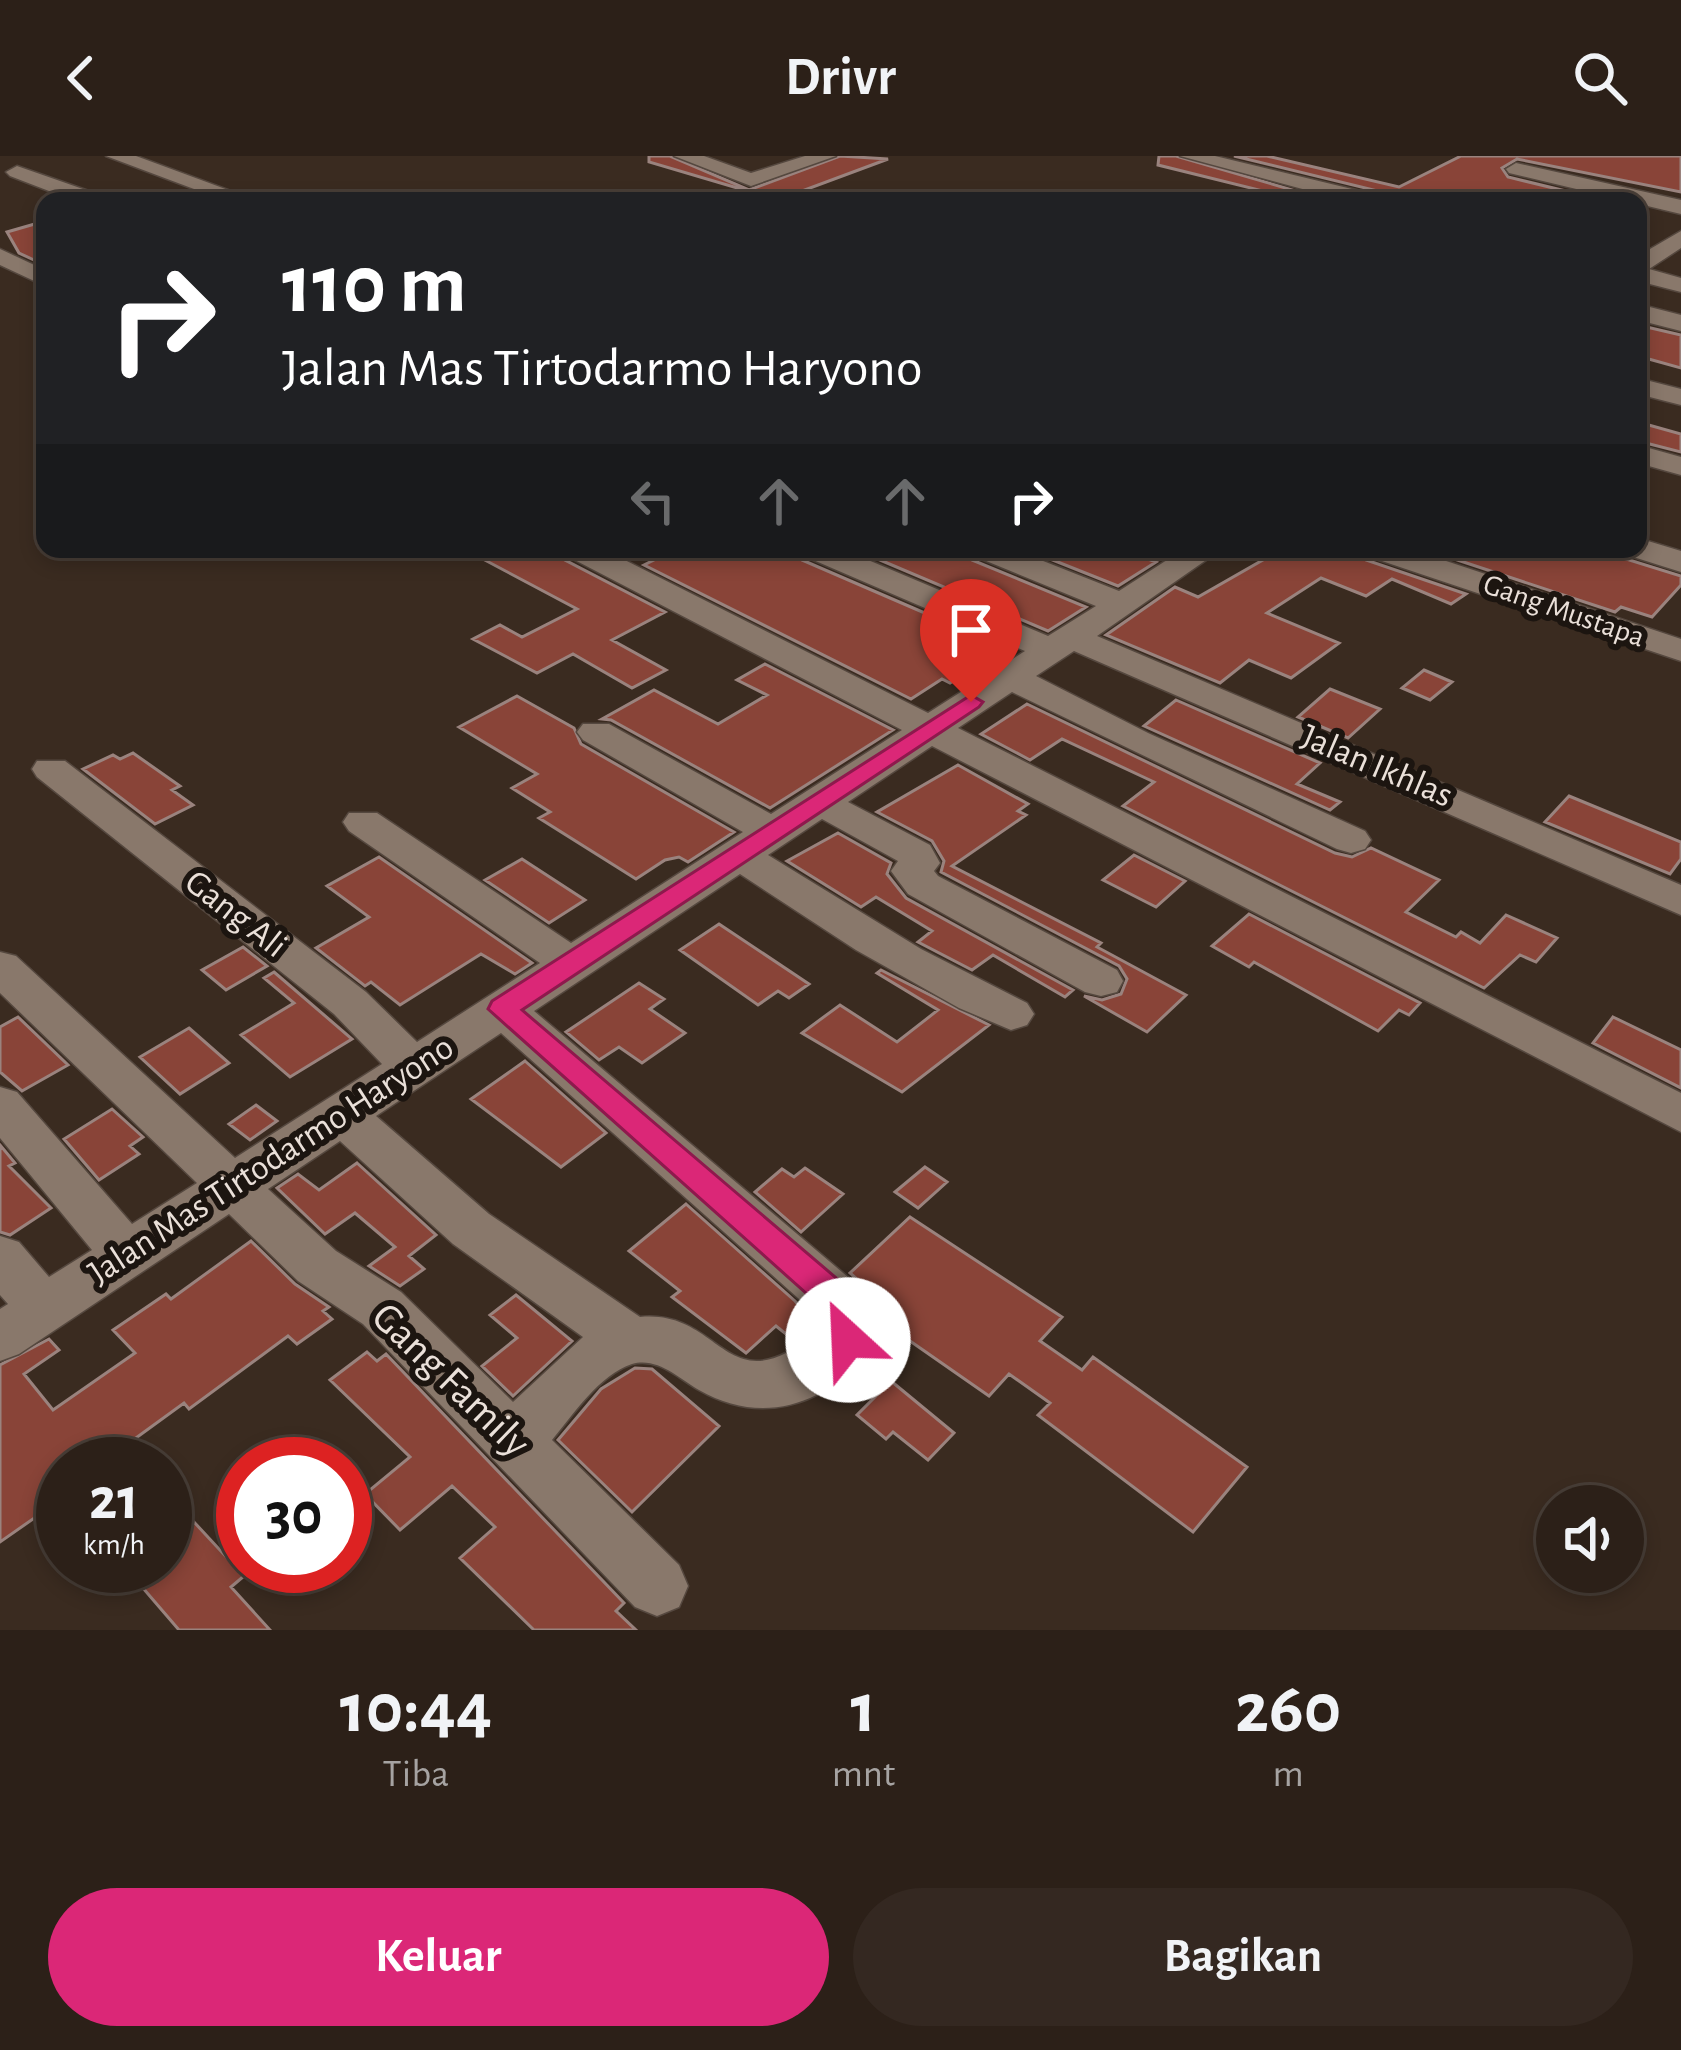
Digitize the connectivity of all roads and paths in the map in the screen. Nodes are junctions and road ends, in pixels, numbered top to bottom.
1 (116, 156) edge
2 (684, 156) edge
3 (826, 156) edge
4 (1190, 156) edge
5 (1551, 156) edge
6 (1516, 169) dead end
7 (17, 172) dead end
8 (1537, 184) dead end
9 (1681, 185) edge
10 (748, 191) edge
11 (71, 192) edge
12 (221, 192) edge
13 (1336, 192) edge
14 (1571, 192) edge
15 (1613, 192) edge
16 (1647, 200) edge
17 (1681, 208) edge
18 (1647, 209) edge
19 (1681, 218) edge
20 (36, 247) edge
21 (1674, 248) edge
22 (1, 257) edge
23 (1647, 263) edge
24 (1647, 272) edge
25 (36, 274) edge
26 (1681, 285) edge
27 (1647, 314) edge
28 (1681, 323) edge
29 (1647, 388) edge
30 (1681, 397) edge
31 (1647, 457) edge
32 (1681, 466) edge
33 (1647, 551) edge
34 (594, 558) edge
35 (840, 558) edge
36 (898, 558) edge
37 (1007, 558) edge
38 (1184, 558) edge
39 (1404, 558) edge
40 (1681, 562) edge
41 (1121, 604) junction
42 (1066, 640) junction
43 (1681, 652) edge
44 (1010, 677) junction
45 (933, 728) junction
46 (596, 732) dead end
47 (52, 770) dead end
48 (819, 802) junction
49 (363, 823) dead end
50 (1351, 840) dead end
51 (755, 844) junction
52 (1681, 901) edge
53 (572, 964) junction
54 (0, 967) edge
55 (1101, 981) dead end
56 (502, 1009) junction
57 (1011, 1014) dead end
58 (413, 1067) junction
59 (0, 1105) edge
60 (342, 1114) junction
61 (1681, 1114) edge
62 (234, 1187) junction
63 (127, 1255) junction
64 (0, 1257) edge
65 (22, 1323) edge
66 (630, 1340) junction
67 (514, 1441) junction
68 (657, 1586) dead end

1 - 12 street
2 - 10 street
3 - 10 street
4 - 13 street
5 - 9 street
6 - 15 street
7 - 11 street
8 - 14 street
16 - 17 street
18 - 19 street
20 - 22 street
21 - 23 street
22 - 25 street
24 - 26 street
27 - 28 street
29 - 30 street
31 - 32 street
33 - 40 street
34 - 45 street
35 - 42 street
36 - 42 street
37 - 41 street
38 - 41 street, Jalan Mas Tirtodarmo Haryono
39 - 43 street, Gang Mustapa
41 - 42 street, Jalan Mas Tirtodarmo Haryono
42 - 44 street, Jalan Mas Tirtodarmo Haryono
42 - 52 street, Jalan Ikhlas
44 - 45 street, Jalan Mas Tirtodarmo Haryono
44 - 50 street
45 - 48 street, Jalan Mas Tirtodarmo Haryono
45 - 61 street
46 - 51 street
47 - 58 street, Gang Ali
48 - 51 street, Jalan Mas Tirtodarmo Haryono
48 - 55 street
49 - 53 street
51 - 53 street, Jalan Mas Tirtodarmo Haryono
51 - 57 street
53 - 56 street, Jalan Mas Tirtodarmo Haryono
54 - 62 street, Gang Family
56 - 58 street, Jalan Mas Tirtodarmo Haryono
56 - 66 street
58 - 60 street, Jalan Mas Tirtodarmo Haryono
59 - 63 street
60 - 62 street, Jalan Mas Tirtodarmo Haryono
60 - 66 street
62 - 63 street, Jalan Mas Tirtodarmo Haryono
62 - 67 street, Gang Family
63 - 65 street, Jalan Mas Tirtodarmo Haryono
64 - 65 street
66 - 67 street
67 - 68 street, Gang Family

